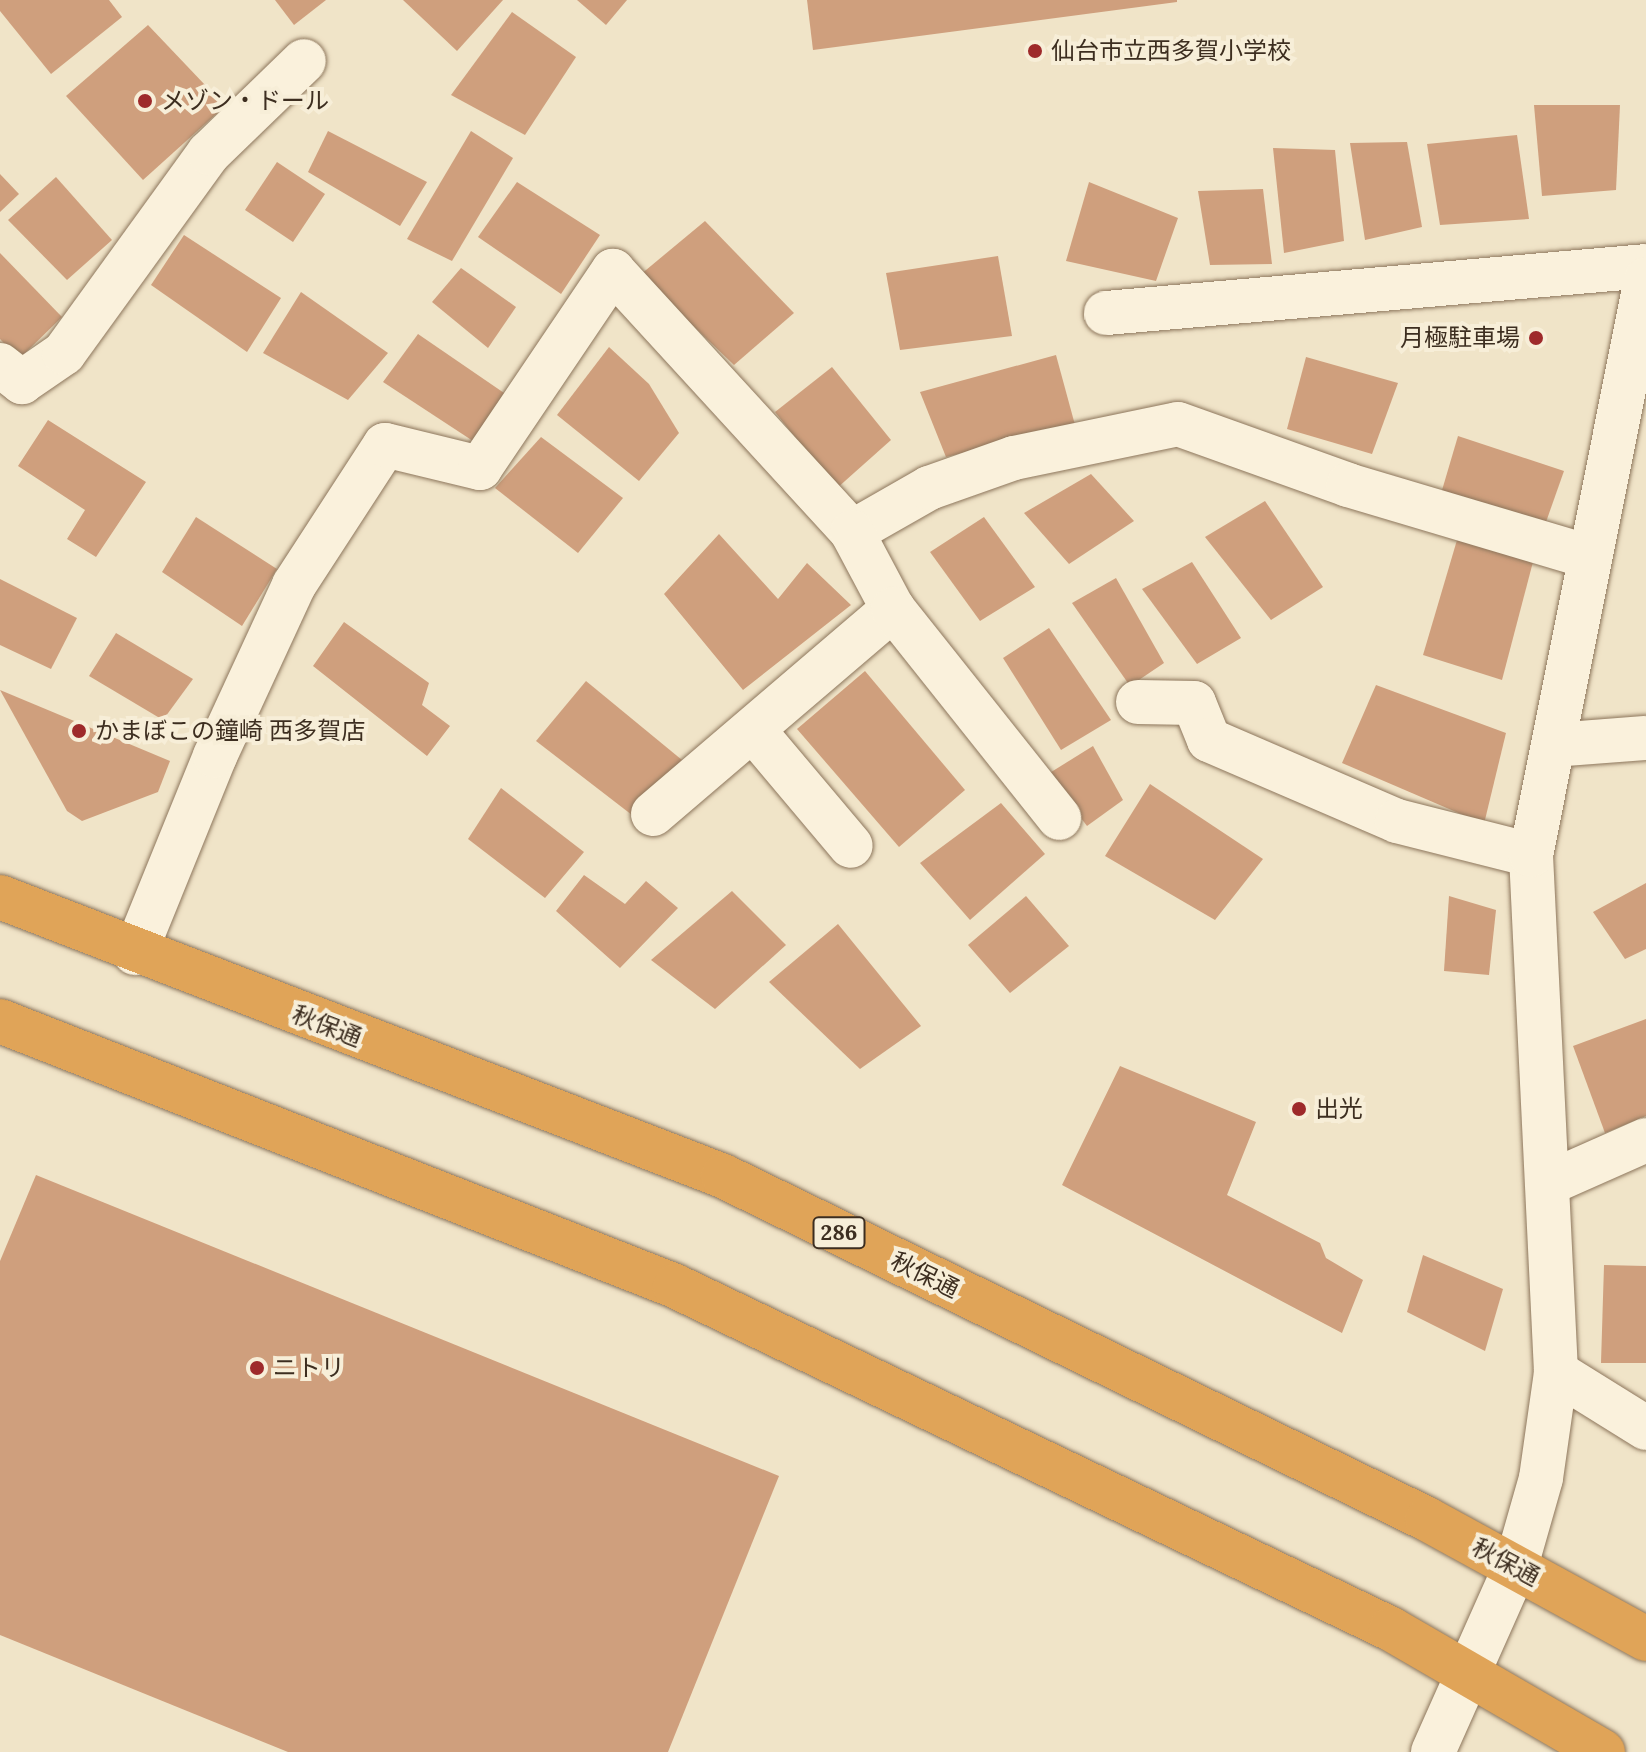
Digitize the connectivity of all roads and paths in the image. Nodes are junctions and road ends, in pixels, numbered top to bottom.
1 (304, 61) dead end
2 (1646, 266) edge
3 (1646, 279) edge
4 (1106, 313) dead end
5 (0, 365) edge
6 (852, 532) junction
7 (1590, 557) junction
8 (893, 609) junction
9 (1138, 702) dead end
10 (754, 731) junction
11 (1646, 738) edge
12 (1554, 745) junction
13 (653, 814) dead end
14 (1059, 818) dead end
15 (851, 846) dead end
16 (1531, 855) junction
17 (0, 897) edge
18 (135, 953) junction
19 (0, 1021) edge
20 (1646, 1140) edge
21 (1549, 1183) junction
22 (1556, 1372) junction
23 (1646, 1428) edge
24 (1516, 1566) junction
25 (1646, 1639) edge
26 (1467, 1673) junction
27 (1433, 1752) edge
28 (1603, 1752) edge

1 - 5 street
2 - 4 street
3 - 7 street
6 - 7 street
6 - 8 street
6 - 18 street
7 - 12 street
8 - 10 street
8 - 14 street
9 - 16 street
10 - 13 street
10 - 15 street
11 - 12 street
12 - 16 street
16 - 21 street
17 - 18 highway, 秋保通 / 286
18 - 24 highway, 秋保通 / 286
19 - 26 highway
20 - 21 street
21 - 22 street
22 - 23 street
22 - 24 street
24 - 25 highway, 秋保通 / 286
24 - 26 street
26 - 27 street
26 - 28 highway

